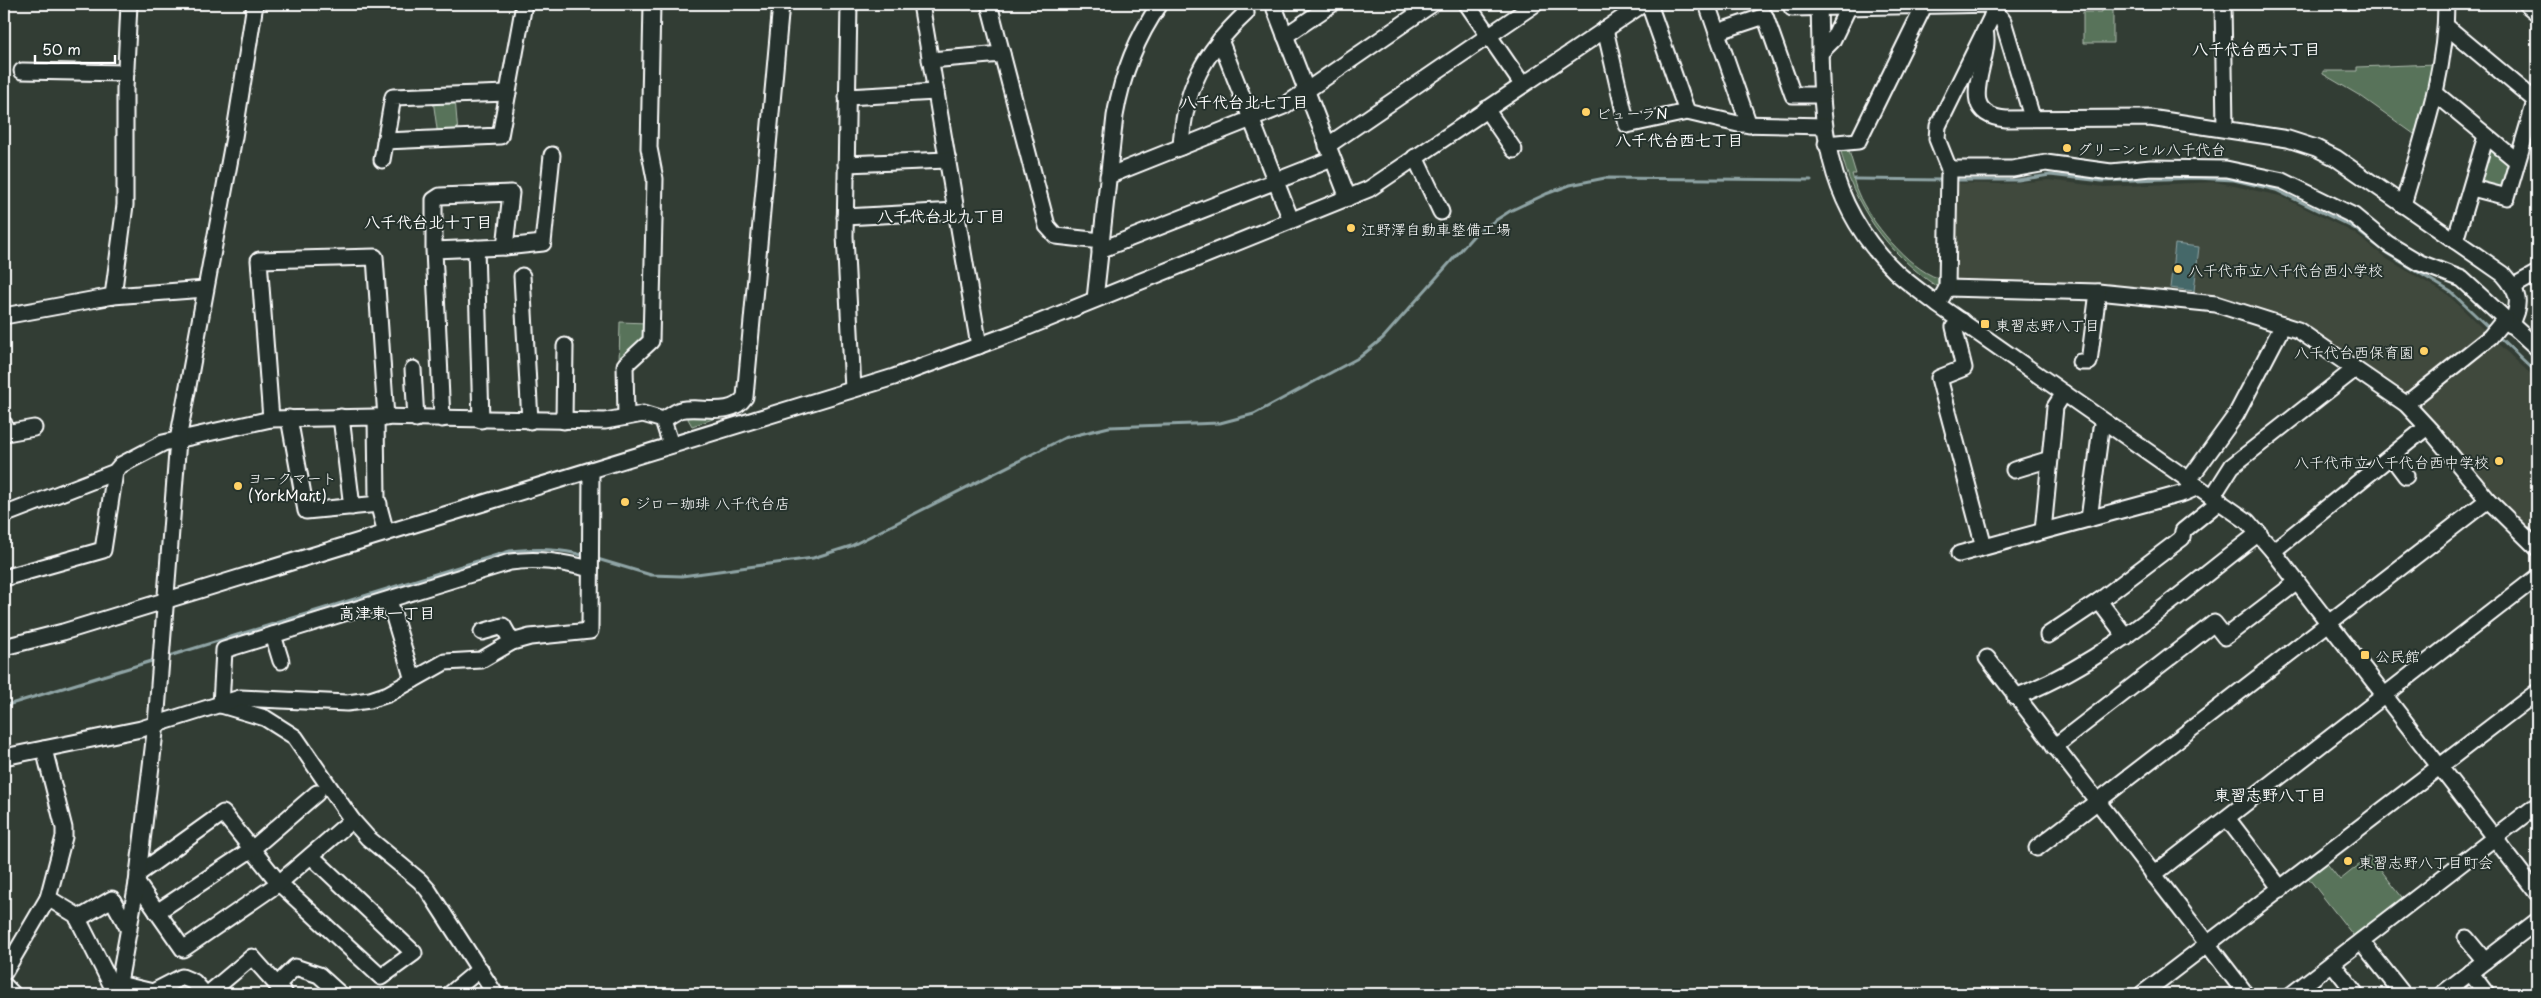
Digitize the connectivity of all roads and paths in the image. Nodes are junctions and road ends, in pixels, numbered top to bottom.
1 (129, 4) edge
2 (255, 4) edge
3 (524, 4) edge
4 (652, 4) edge
5 (781, 4) edge
6 (848, 4) edge
7 (921, 4) edge
8 (989, 4) edge
9 (1160, 4) edge
10 (1242, 4) edge
11 (1273, 4) edge
12 (1330, 4) edge
13 (1432, 4) edge
14 (1467, 4) edge
15 (1535, 4) edge
16 (1643, 4) edge
17 (1649, 4) edge
18 (1707, 4) edge
19 (1791, 4) edge
20 (2223, 4) edge
21 (2446, 4) edge
22 (2526, 4) edge
23 (1819, 5) edge
24 (1849, 6) junction
25 (1924, 6) junction
26 (1996, 7) edge
27 (2537, 13) edge
28 (2446, 26) junction
29 (1605, 29) junction
30 (1985, 31) junction
31 (1717, 32) junction
32 (1489, 35) junction
33 (1285, 36) junction
34 (1220, 40) junction
35 (1820, 53) junction
36 (1002, 54) junction
37 (930, 60) junction
38 (22, 71) dead end
39 (126, 73) junction
40 (1522, 84) junction
41 (1306, 91) junction
42 (936, 92) junction
43 (508, 93) junction
44 (2436, 93) junction
45 (1822, 95) junction
46 (847, 97) junction
47 (2536, 99) edge
48 (1486, 109) junction
49 (1686, 112) junction
50 (2032, 117) junction
51 (1251, 120) junction
52 (1749, 125) junction
53 (1824, 126) junction
54 (2225, 128) junction
55 (2486, 136) junction
56 (385, 141) junction
57 (1826, 144) junction
58 (1181, 147) junction
59 (1514, 150) dead end
60 (1330, 153) junction
61 (552, 156) dead end
62 (1415, 157) junction
63 (382, 160) dead end
64 (948, 160) junction
65 (2517, 161) junction
66 (846, 164) junction
67 (1108, 176) junction
68 (1949, 176) junction
69 (1276, 181) junction
70 (2472, 188) junction
71 (1348, 198) junction
72 (2403, 205) junction
73 (956, 211) junction
74 (1441, 212) dead end
75 (845, 217) junction
76 (1292, 220) junction
77 (2455, 241) junction
78 (1100, 245) junction
79 (476, 248) junction
80 (505, 248) junction
81 (434, 250) junction
82 (2537, 273) edge
83 (522, 276) dead end
84 (2514, 286) junction
85 (1947, 288) junction
86 (205, 289) junction
87 (2098, 292) junction
88 (113, 296) junction
89 (1095, 299) junction
90 (1938, 305) junction
91 (4, 316) edge
92 (1962, 321) junction
93 (2283, 324) junction
94 (2500, 327) junction
95 (565, 346) dead end
96 (979, 346) junction
97 (2537, 348) edge
98 (2080, 362) dead end
99 (413, 369) dead end
100 (2354, 369) junction
101 (854, 389) junction
102 (2064, 393) junction
103 (2406, 404) junction
104 (341, 417) junction
105 (381, 417) junction
106 (626, 417) junction
107 (289, 418) junction
108 (271, 419) junction
109 (416, 419) junction
110 (442, 419) junction
111 (481, 420) junction
112 (663, 420) junction
113 (530, 421) junction
114 (564, 421) junction
115 (2106, 423) junction
116 (4, 424) edge
117 (2427, 426) junction
118 (34, 428) dead end
119 (178, 440) junction
120 (671, 445) junction
121 (2391, 456) junction
122 (2050, 460) junction
123 (591, 470) junction
124 (2014, 470) dead end
125 (115, 472) junction
126 (2406, 476) dead end
127 (2193, 484) junction
128 (2217, 498) junction
129 (2488, 500) junction
130 (379, 504) junction
131 (352, 507) junction
132 (4, 515) edge
133 (2089, 519) junction
134 (2043, 531) junction
135 (386, 533) junction
136 (2259, 533) junction
137 (1984, 547) junction
138 (2537, 548) edge
139 (2273, 551) junction
140 (1959, 554) dead end
141 (590, 560) junction
142 (2537, 577) edge
143 (4, 578) edge
144 (2297, 582) junction
145 (389, 600) junction
146 (164, 601) junction
147 (2099, 601) junction
148 (2328, 623) junction
149 (482, 632) dead end
150 (273, 635) junction
151 (2048, 635) dead end
152 (2126, 637) junction
153 (512, 642) junction
154 (4, 646) edge
155 (1987, 658) dead end
156 (281, 661) dead end
157 (413, 680) junction
158 (2537, 692) edge
159 (2015, 697) junction
160 (2385, 697) junction
161 (220, 705) junction
162 (156, 724) junction
163 (2054, 747) junction
164 (44, 749) junction
165 (5, 753) edge
166 (2440, 766) junction
167 (317, 793) dead end
168 (2097, 802) junction
169 (2537, 805) edge
170 (2227, 818) junction
171 (352, 820) junction
172 (2495, 838) junction
173 (2037, 848) dead end
174 (252, 849) junction
175 (311, 856) junction
176 (2153, 875) junction
177 (137, 878) junction
178 (279, 883) junction
179 (2281, 889) junction
180 (2537, 893) edge
181 (48, 898) junction
182 (157, 912) junction
183 (78, 918) junction
184 (2537, 921) edge
185 (128, 930) junction
186 (2466, 938) dead end
187 (2361, 941) junction
188 (2208, 946) junction
189 (2485, 961) junction
190 (2332, 964) junction
191 (480, 969) junction
192 (2470, 972) junction
193 (4, 973) edge
194 (4, 985) edge
195 (281, 990) edge
196 (117, 991) edge
197 (2485, 992) dead end
198 (2446, 993) edge
199 (13, 994) edge
200 (206, 994) edge
201 (340, 994) edge
202 (450, 994) edge
203 (495, 994) edge
204 (2143, 994) edge
205 (2246, 994) edge
206 (2292, 994) edge
207 (2356, 994) edge
208 (2403, 994) edge

1 - 39 street
2 - 86 street
3 - 43 street
4 - 106 street
5 - 112 street
6 - 46 street
7 - 37 street
8 - 36 street
9 - 67 street
10 - 34 street
11 - 33 street
12 - 33 street
13 - 41 street
14 - 32 street
15 - 32 street
16 - 29 street
17 - 49 street
18 - 31 street
19 - 23 street
20 - 54 street
21 - 28 street
22 - 27 street
23 - 24 street
23 - 35 street
24 - 25 street
24 - 35 street
25 - 26 street
25 - 57 street
26 - 30 street
26 - 50 street
28 - 44 street
28 - 47 street
29 - 40 street
29 - 49 street
30 - 50 street
30 - 68 street
31 - 45 street
31 - 52 street
32 - 40 street
32 - 60 street
33 - 41 street
34 - 51 street
34 - 58 street
35 - 45 street
36 - 37 street
36 - 78 street
37 - 42 street
38 - 39 street
39 - 88 street
40 - 48 street
41 - 51 street
41 - 60 street
42 - 46 street
42 - 64 street
43 - 56 street
43 - 56 street
44 - 55 street
44 - 72 street
45 - 53 street
46 - 66 street
47 - 65 street
48 - 59 street
48 - 62 street
49 - 52 street
50 - 54 street
51 - 58 street
51 - 69 street
52 - 53 street
53 - 57 street
54 - 72 street
55 - 65 street
55 - 70 street
56 - 63 street
57 - 90 street
58 - 67 street
60 - 69 street
60 - 71 street
61 - 80 street
62 - 71 street
62 - 74 street
64 - 66 street
64 - 73 street
65 - 70 street
66 - 75 street
67 - 78 street
68 - 85 street
68 - 94 street
69 - 76 street
69 - 78 street
70 - 77 street
71 - 76 street
72 - 77 street
73 - 75 street
73 - 96 street
75 - 101 street
76 - 89 street
77 - 84 street
78 - 89 street
79 - 80 street
79 - 81 street
79 - 111 street
80 - 81 street
81 - 110 street
82 - 84 street
83 - 113 street
84 - 94 street
85 - 87 street
85 - 90 street
86 - 88 street
86 - 119 street
87 - 93 street
87 - 98 street
88 - 91 street
89 - 96 street
90 - 92 street
92 - 102 street
92 - 137 street
93 - 100 street
93 - 127 street
94 - 97 street
94 - 103 street
95 - 114 street
96 - 101 street
99 - 109 street
100 - 103 street
100 - 128 street
101 - 120 street
102 - 115 street
102 - 122 street
103 - 117 street
104 - 105 street
104 - 107 street
104 - 131 street
105 - 108 street
105 - 109 street
105 - 130 street
106 - 112 street
106 - 114 street
107 - 108 street
107 - 131 street
108 - 119 street
109 - 110 street
110 - 111 street
111 - 113 street
112 - 120 street
113 - 114 street
115 - 127 street
115 - 133 street
116 - 118 street
117 - 121 street
117 - 129 street
119 - 125 street
119 - 146 street
120 - 123 street
121 - 126 street
121 - 139 street
122 - 124 street
122 - 134 street
123 - 135 street
123 - 141 street
125 - 132 street
125 - 143 street
127 - 128 street
127 - 133 street
128 - 136 street
128 - 147 street
129 - 138 street
129 - 148 street
130 - 131 street
130 - 135 street
133 - 134 street
134 - 137 street
135 - 146 street
136 - 139 street
136 - 152 street
137 - 140 street
139 - 144 street
141 - 145 street
141 - 153 street
142 - 160 street
144 - 148 street
144 - 163 street
145 - 150 street
145 - 157 street
146 - 154 street
146 - 162 street
147 - 151 street
147 - 152 street
148 - 160 street
148 - 168 street
149 - 153 street
150 - 156 street
150 - 161 street
152 - 159 street
153 - 157 street
155 - 159 street
157 - 161 street
158 - 166 street
159 - 163 street
160 - 166 street
160 - 170 street
161 - 162 street
161 - 171 street
162 - 164 street
162 - 177 street
163 - 168 street
164 - 165 street
164 - 181 street
166 - 172 street
166 - 179 street
167 - 174 street
168 - 173 street
168 - 176 street
169 - 172 street
170 - 176 street
170 - 179 street
171 - 175 street
171 - 191 street
172 - 180 street
172 - 187 street
174 - 177 street
174 - 178 street
174 - 182 street
175 - 178 street
175 - 178 street
176 - 188 street
177 - 182 street
177 - 185 street
178 - 182 street
179 - 188 street
181 - 183 street
181 - 193 street
183 - 185 street
183 - 196 street
184 - 189 street
185 - 196 street
186 - 189 street
187 - 190 street
187 - 208 street
188 - 204 street
188 - 205 street
189 - 192 street
190 - 206 street
190 - 207 street
191 - 202 street
191 - 203 street
192 - 197 street
192 - 198 street
194 - 199 street
195 - 200 street
195 - 201 street
196 - 200 street

